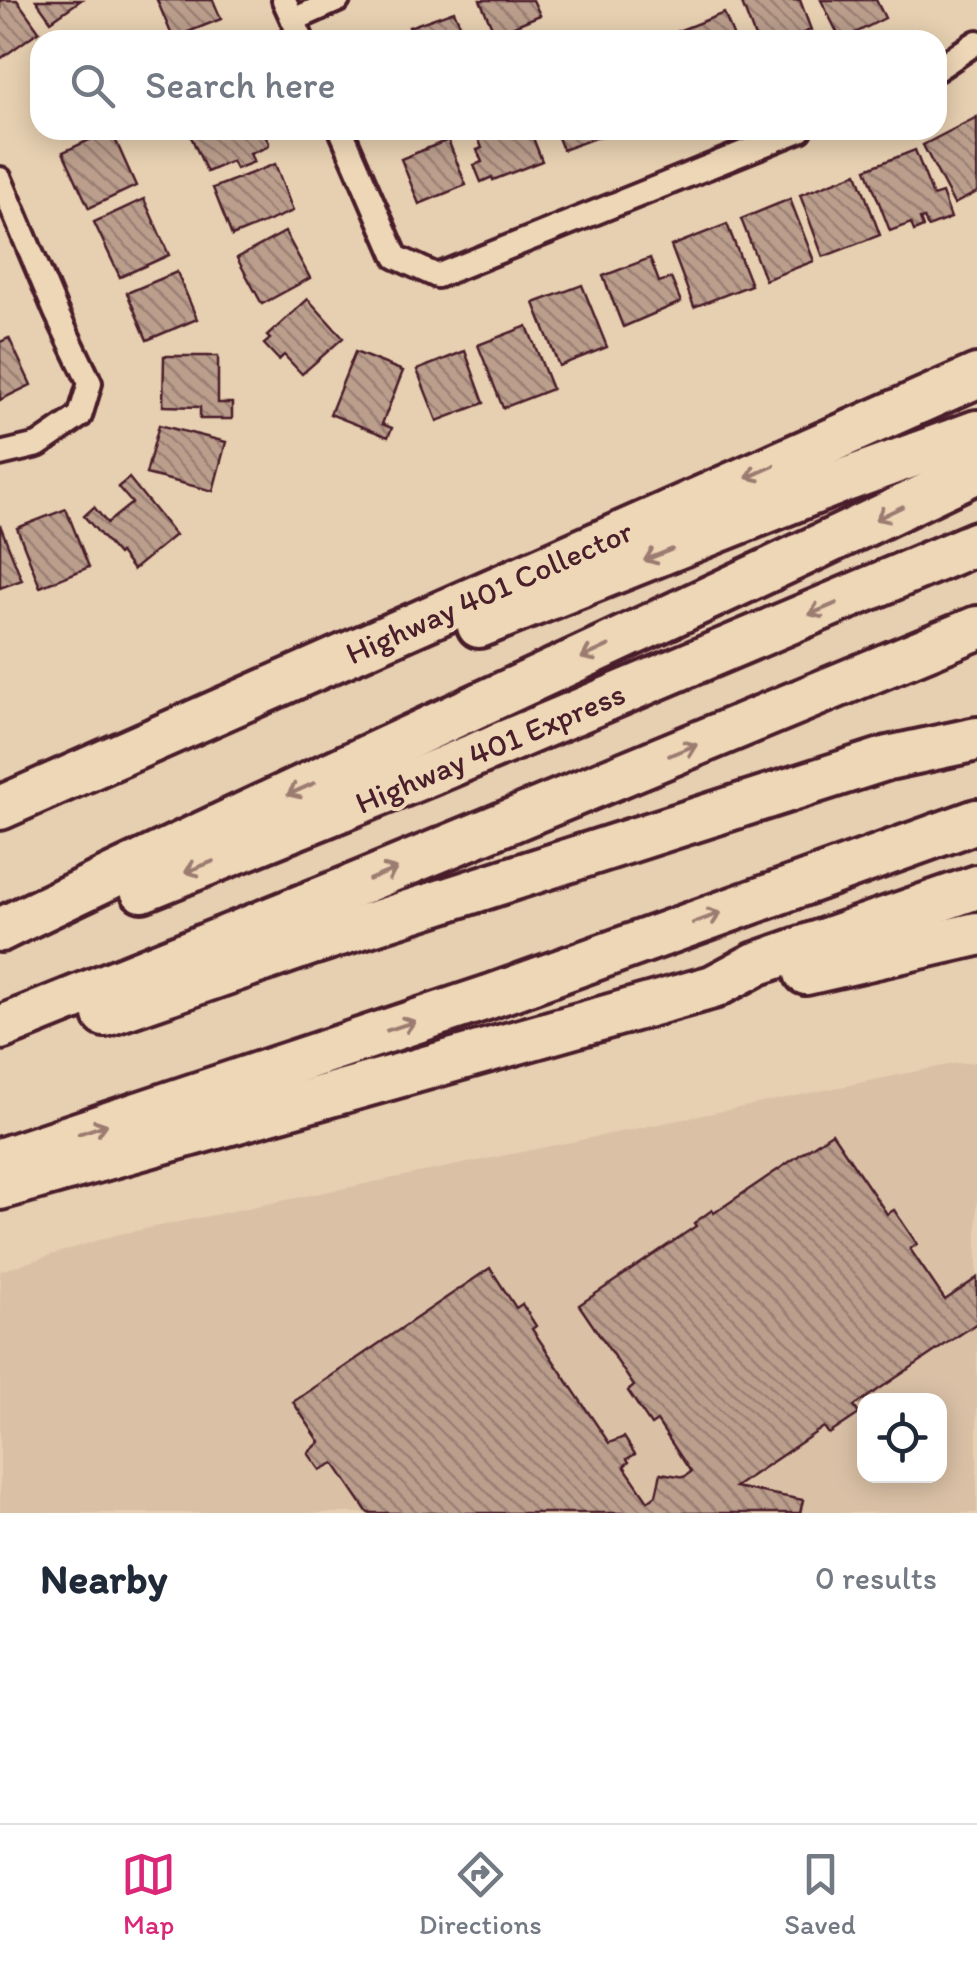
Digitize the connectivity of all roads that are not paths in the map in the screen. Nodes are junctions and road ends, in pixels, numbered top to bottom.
1 (338, 0) edge
2 (293, 20) edge
3 (977, 42) edge
4 (947, 62) edge
5 (345, 140) edge
6 (775, 140) edge
7 (0, 179) edge
8 (977, 376) edge
9 (977, 432) edge
10 (0, 454) edge
11 (977, 470) edge
12 (977, 543) edge
13 (977, 628) edge
14 (977, 738) edge
15 (6, 806) edge
16 (977, 821) edge
17 (977, 887) edge
18 (0, 930) edge
19 (977, 934) edge
20 (0, 945) edge
21 (712, 987) junction
22 (0, 1028) edge
23 (0, 1050) edge
24 (0, 1160) edge
25 (0, 1188) edge

1 - 2 street
3 - 4 street
5 - 6 street
7 - 10 street
8 -> 15 highway, Highway 401 Collector
9 -> 15 highway
11 -> 18 highway
12 -> 20 highway, Highway 401 Express
22 -> 13 highway
14 - 23 highway
24 -> 16 highway
17 - 21 highway
19 - 21 highway
21 - 25 highway

